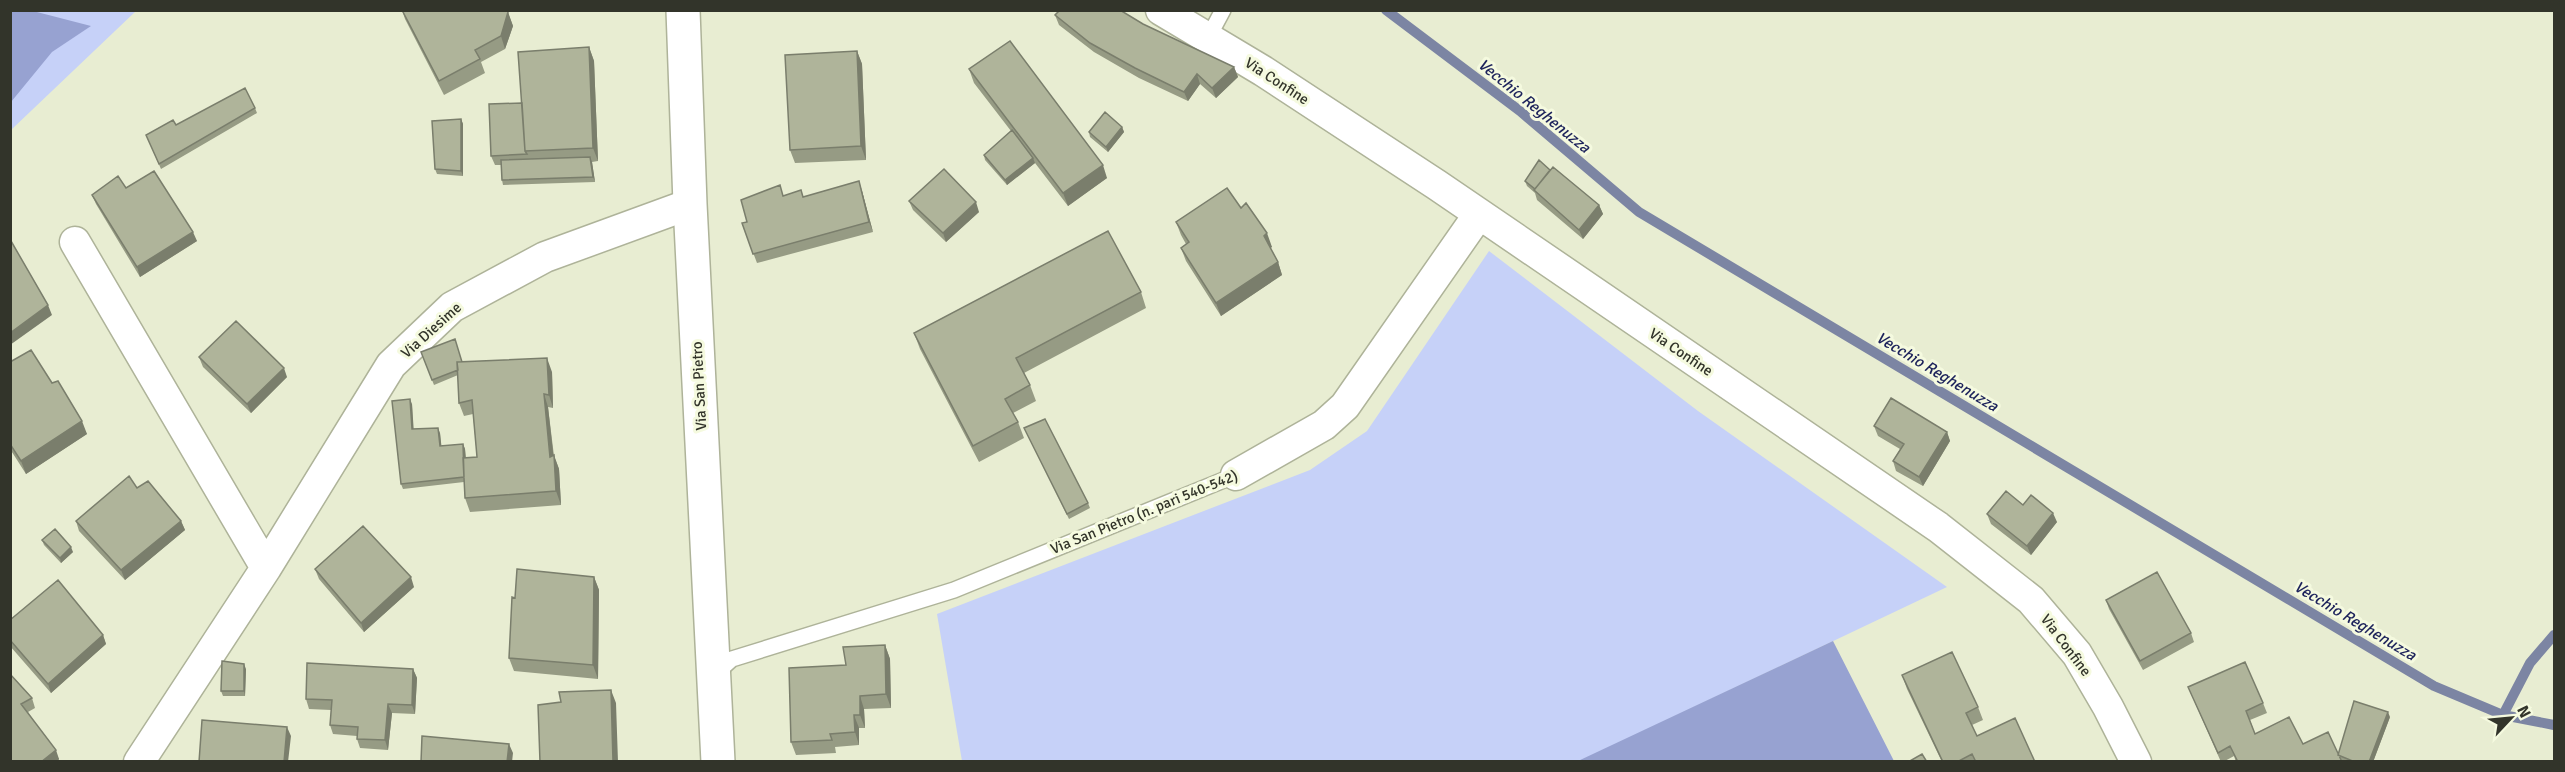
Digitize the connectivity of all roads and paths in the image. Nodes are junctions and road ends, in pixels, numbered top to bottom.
1 (683, 10) edge
2 (1161, 10) edge
3 (1222, 10) edge
4 (1208, 38) junction
5 (690, 204) junction
6 (1479, 214) junction
7 (75, 242) dead end
8 (1236, 475) joint
9 (266, 568) junction
10 (713, 675) junction
11 (139, 762) edge
12 (718, 762) edge
13 (2136, 762) edge

1 - 5 street, Via San Pietro
2 - 4 street, Via Confine
3 - 4 lane
4 - 6 street, Via Confine
5 - 9 street, Via Diesime
5 - 10 street, Via San Pietro
6 - 8 street, Via San Pietro (n. pari 540-542)
6 - 13 street, Via Confine
7 - 9 street
8 - 10 lane, Via San Pietro (n. pari 540-542)
9 - 11 street, Via Diesime
10 - 12 street, Via San Pietro

